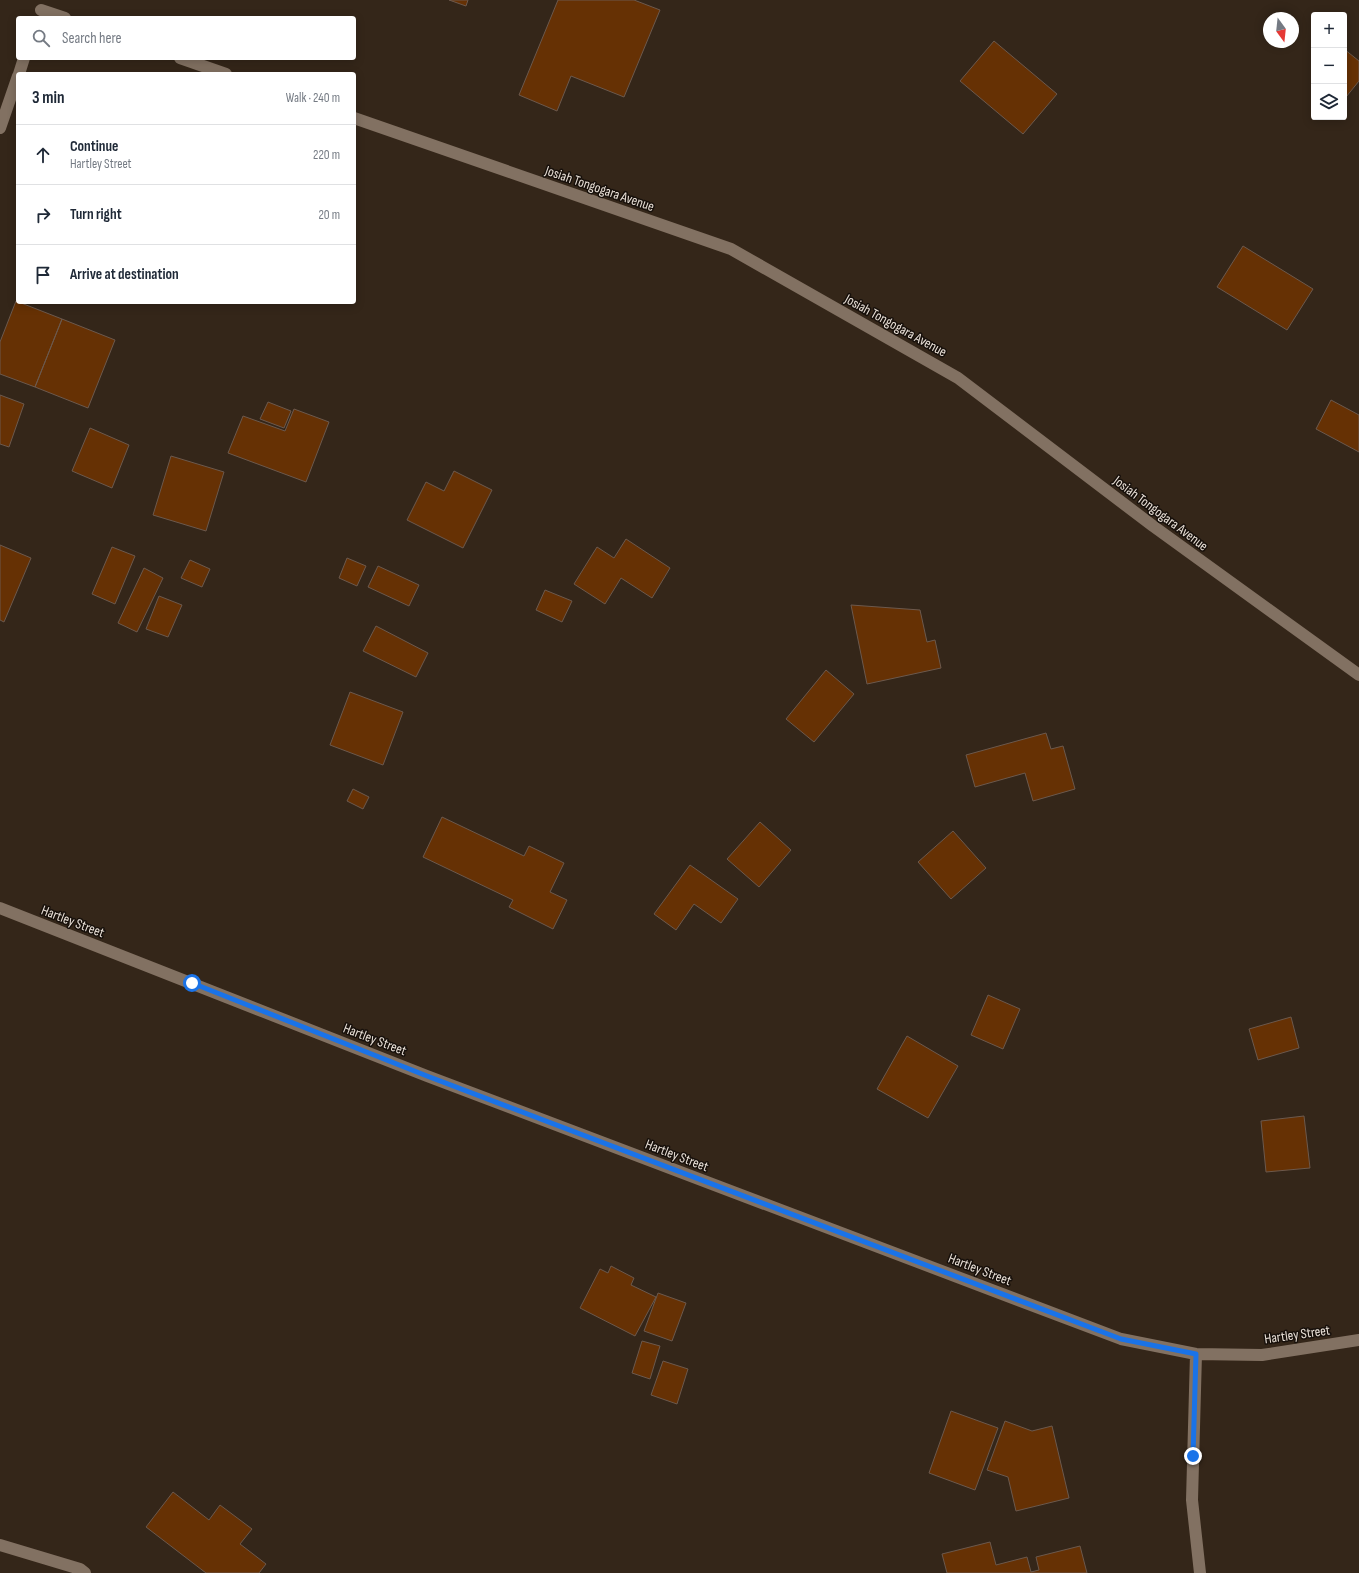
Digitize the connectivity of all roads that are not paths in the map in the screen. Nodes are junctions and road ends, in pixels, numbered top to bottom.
1 (41, 9) edge
2 (60, 16) edge
3 (23, 60) edge
4 (186, 60) edge
5 (19, 72) edge
6 (220, 72) edge
7 (16, 81) edge
8 (356, 119) edge
9 (0, 128) edge
10 (1359, 675) edge
11 (0, 908) edge
12 (1359, 1340) edge
13 (1196, 1354) junction
14 (0, 1544) edge
15 (85, 1573) edge
16 (1200, 1573) edge

1 - 2 street
3 - 5 street
4 - 6 street
7 - 9 street
8 - 10 street, Josiah Tongogara Avenue
11 - 13 street, Hartley Street
12 - 13 street, Hartley Street
13 - 16 street
14 - 15 street

